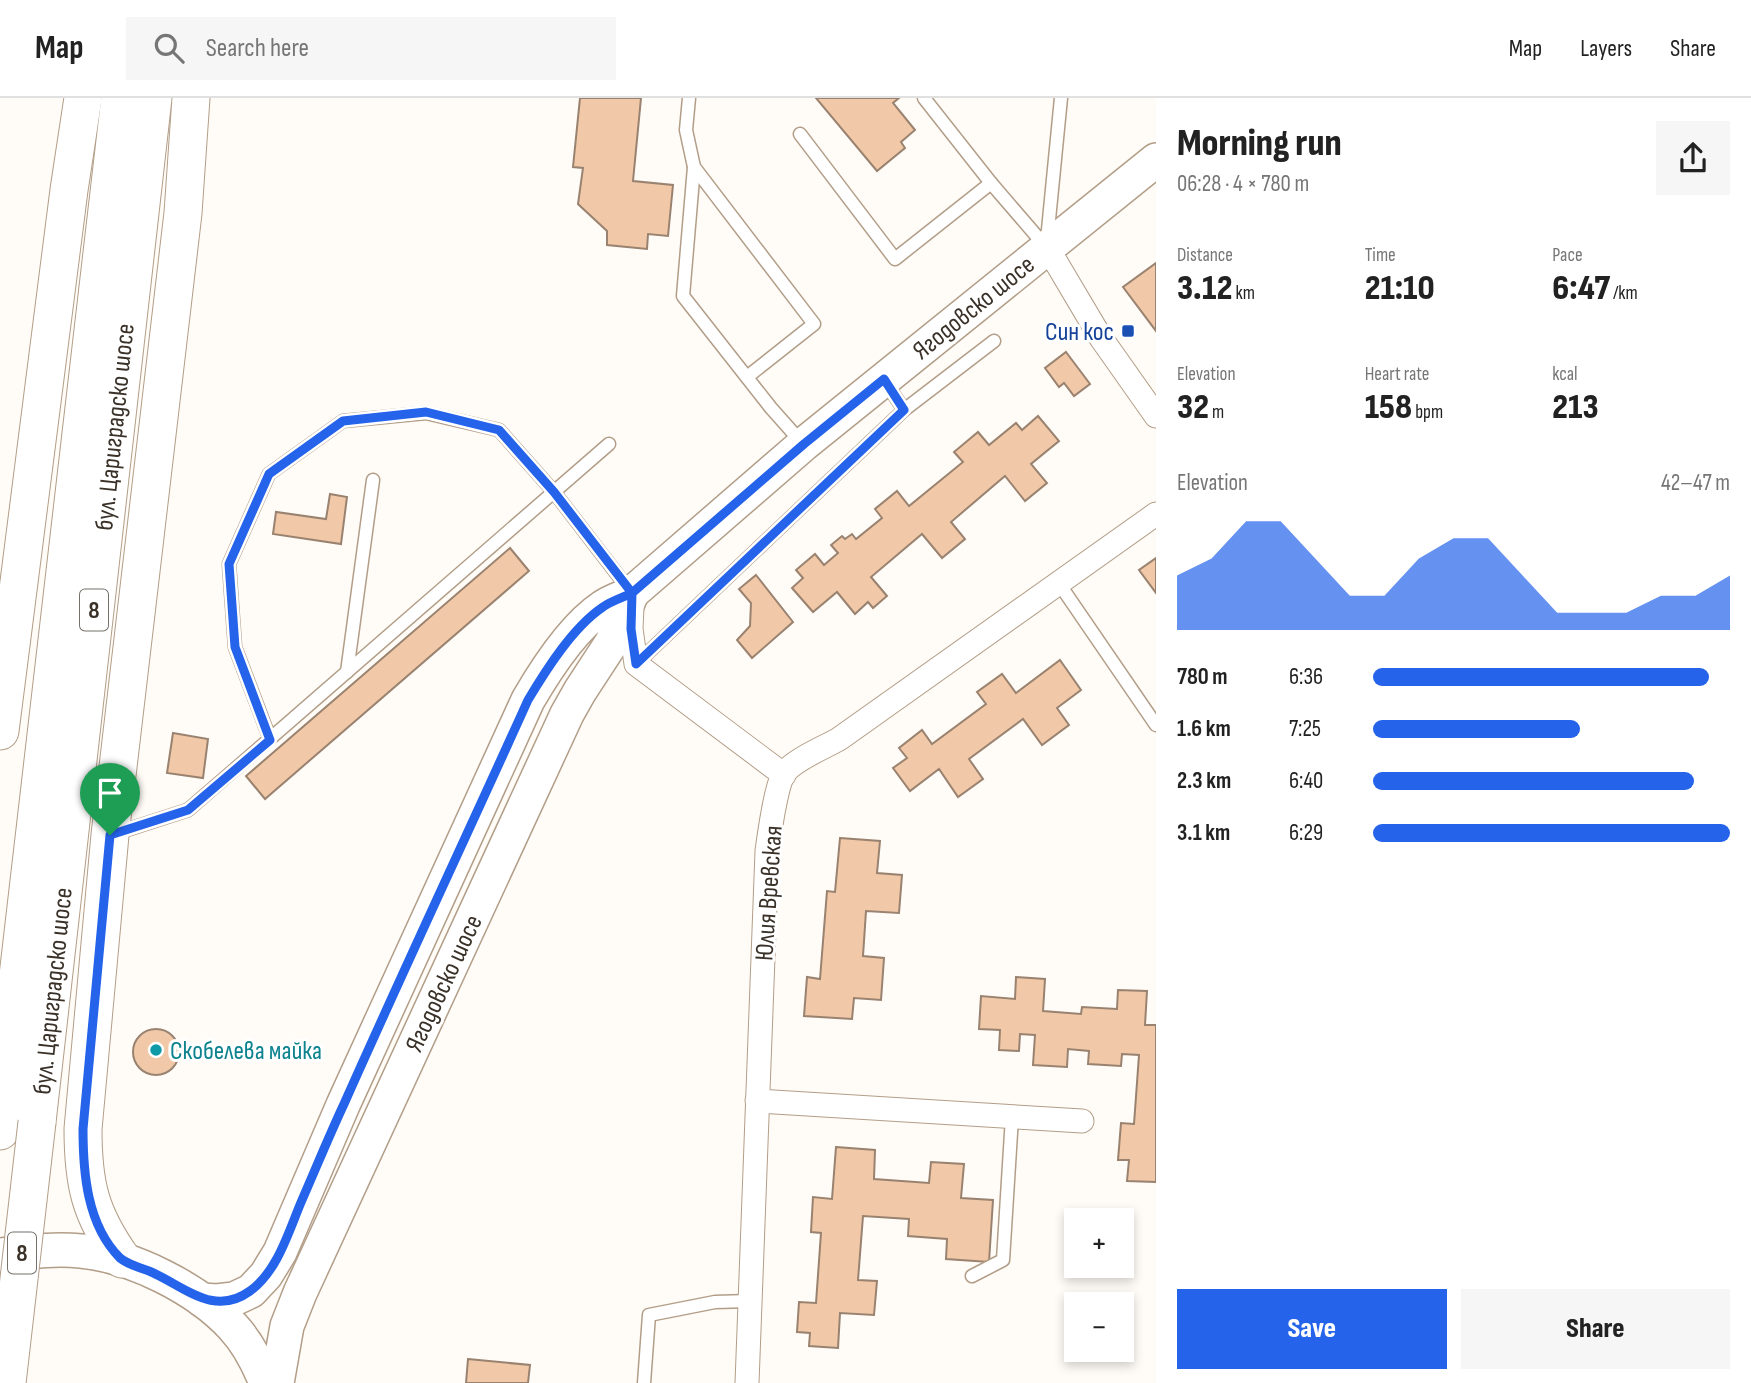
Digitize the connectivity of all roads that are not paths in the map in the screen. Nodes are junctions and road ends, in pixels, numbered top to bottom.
1 (83, 98) edge
2 (120, 98) edge
3 (153, 98) edge
4 (191, 98) edge
5 (689, 98) edge
6 (924, 98) edge
7 (1061, 98) edge
8 (800, 134) dead end
9 (1156, 160) edge
10 (694, 167) junction
11 (991, 183) junction
12 (1047, 247) junction
13 (993, 341) dead end
14 (747, 377) junction
15 (884, 379) junction
16 (904, 410) junction
17 (1156, 416) edge
18 (609, 444) dead end
19 (804, 444) junction
20 (373, 480) dead end
21 (554, 492) junction
22 (1156, 514) edge
23 (1058, 582) junction
24 (632, 593) junction
25 (636, 664) junction
26 (347, 672) junction
27 (1156, 725) edge
28 (0, 731) edge
29 (270, 740) junction
30 (783, 775) junction
31 (110, 835) junction
32 (757, 1101) junction
33 (1012, 1117) junction
34 (1082, 1121) dead end
35 (1, 1125) edge
36 (0, 1255) edge
37 (121, 1259) junction
38 (972, 1276) dead end
39 (201, 1300) junction
40 (750, 1301) junction
41 (7, 1383) edge
42 (266, 1383) edge
43 (277, 1383) edge
44 (644, 1383) edge
45 (747, 1383) edge

1 - 28 main road
2 - 35 main road, бул. Цариградско шосе / 8
3 - 41 main road, бул. Цариградско шосе / 8, bridge
4 - 31 main road
5 - 10 lane
6 - 11 lane
7 - 12 lane
8 - 11 lane
9 - 12 street, Ягодовско шосе
10 - 14 lane
10 - 14 lane
11 - 12 lane
12 - 15 street, Ягодовско шосе
12 - 17 street
13 - 16 lane
14 - 19 lane
15 - 16 lane
15 - 19 street, Ягодовско шосе
16 - 25 lane
18 - 21 lane
19 - 24 street, Ягодовско шосе
20 - 26 lane
21 - 24 lane
21 - 26 lane
21 - 29 lane
22 - 23 street
23 - 27 lane
23 - 30 street
24 - 25 street
24 - 39 street, Ягодовско шосе
24 - 43 street, Ягодовско шосе
25 - 30 street
26 - 29 lane
29 - 31 lane
30 - 32 street, Юлия Вревская
31 - 37 main road
32 - 33 street
32 - 40 street, Юлия Вревская
33 - 34 street
33 - 38 lane
36 - 37 street
37 - 39 street
39 - 42 street
40 - 44 lane
40 - 45 street, Юлия Вревская

